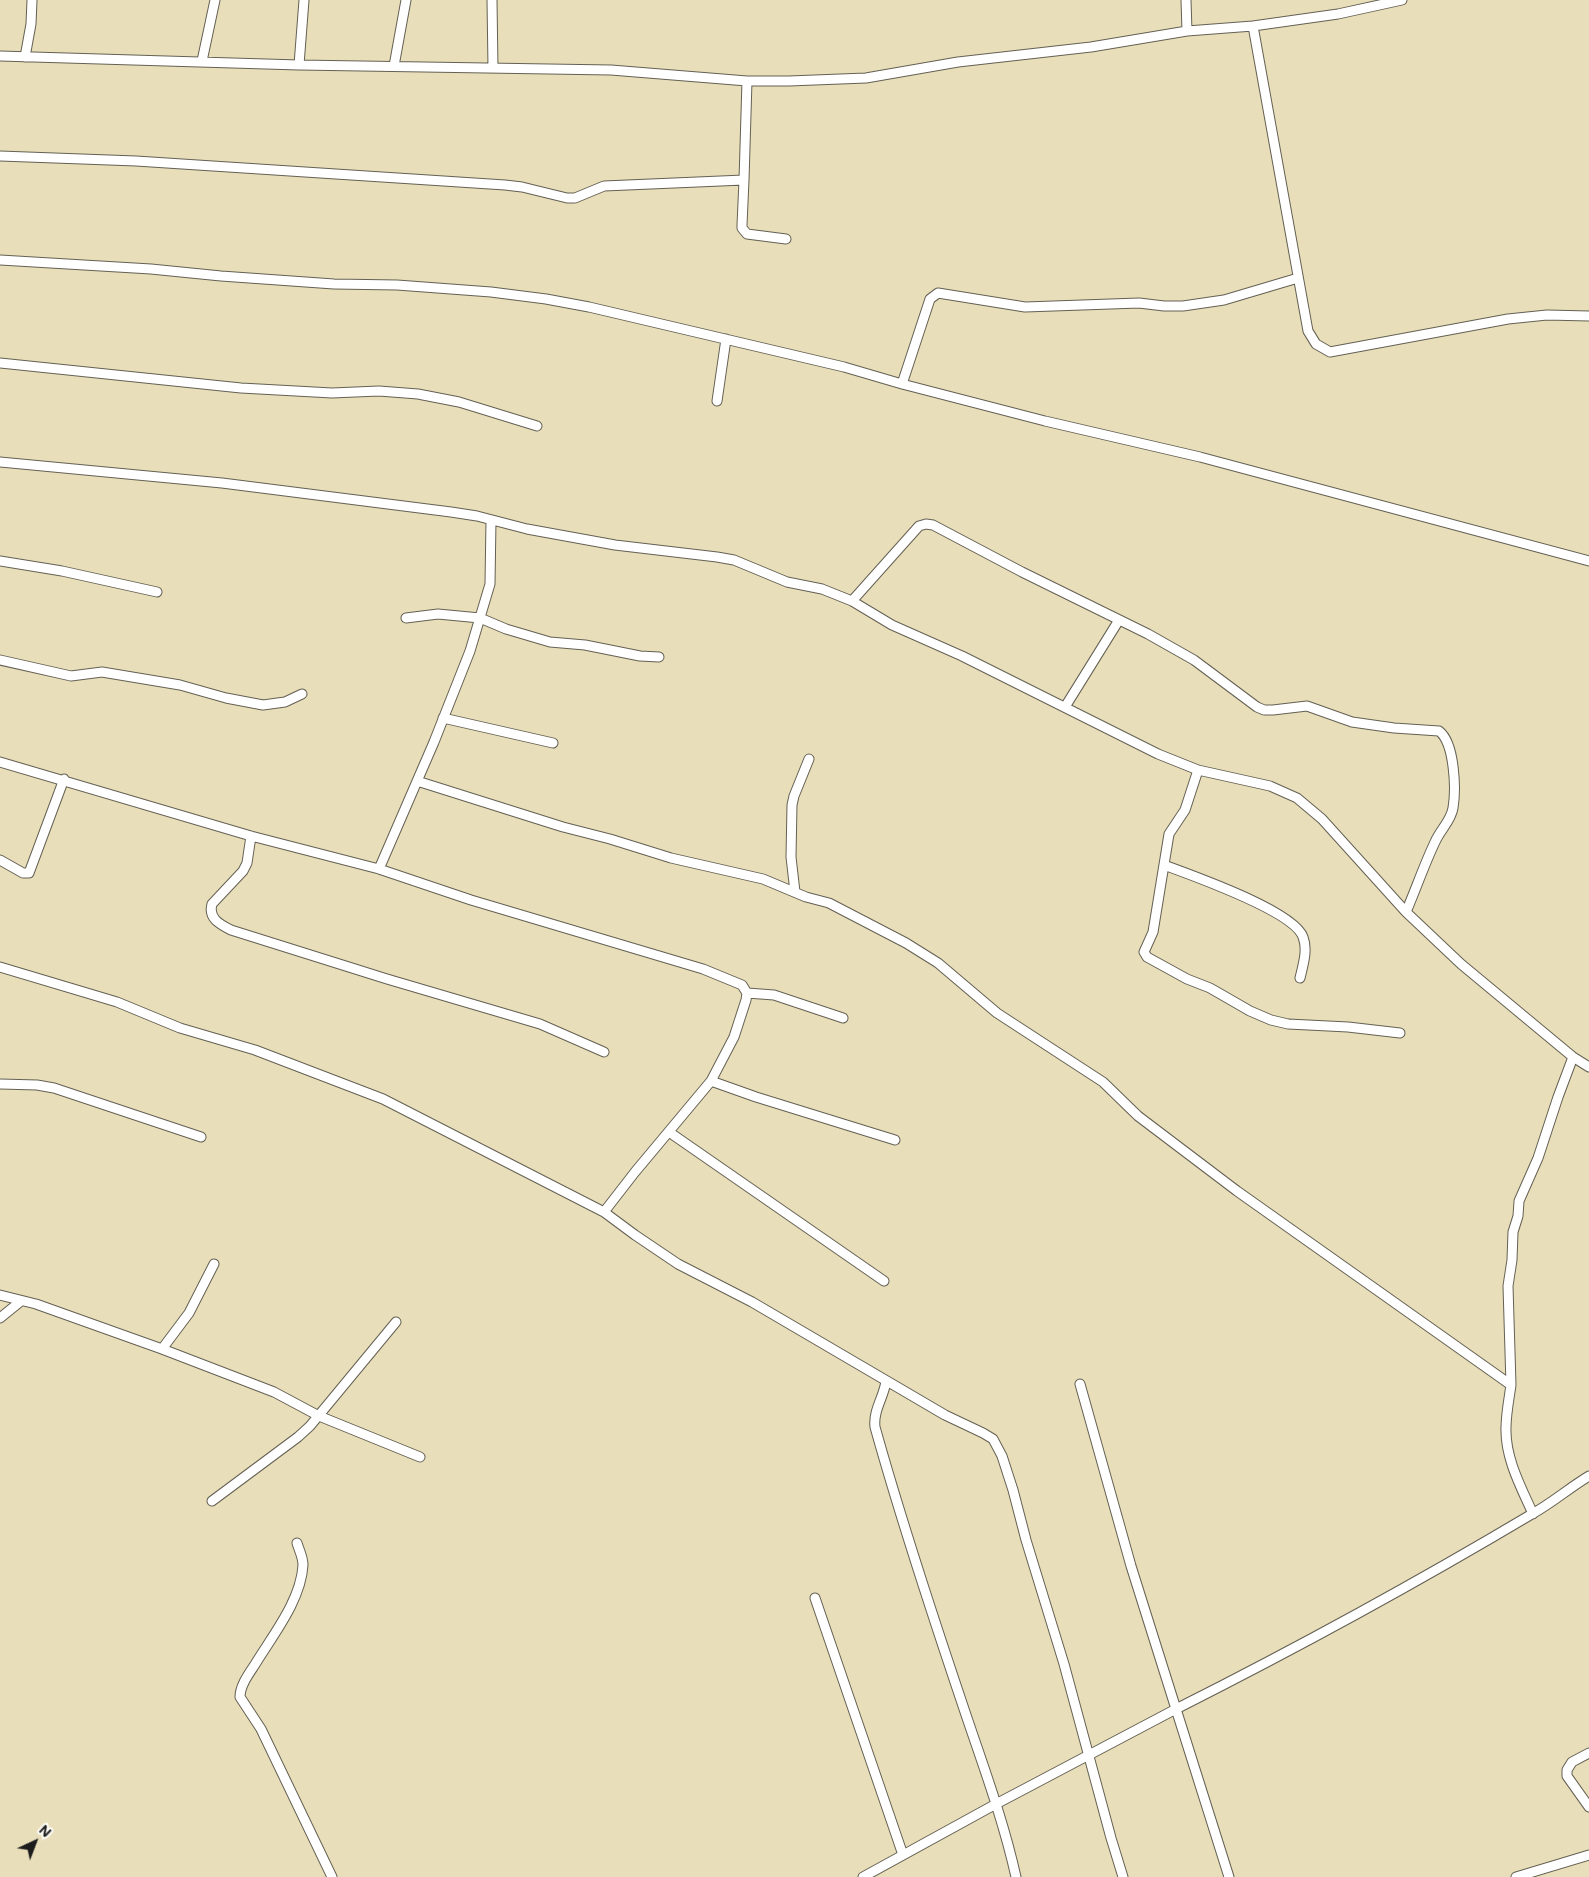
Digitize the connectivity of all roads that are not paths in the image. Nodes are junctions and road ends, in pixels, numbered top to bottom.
1 (32, 0) edge
2 (215, 0) edge
3 (304, 0) edge
4 (406, 0) edge
5 (492, 0) edge
6 (1186, 0) edge
7 (1402, 0) edge
8 (1372, 3) edge
9 (1253, 26) junction
10 (1187, 30) junction
11 (0, 56) edge
12 (25, 56) junction
13 (202, 60) junction
14 (299, 64) junction
15 (394, 66) junction
16 (493, 68) junction
17 (747, 81) junction
18 (0, 156) edge
19 (744, 180) junction
20 (786, 239) dead end
21 (0, 260) edge
22 (1298, 278) junction
23 (1589, 316) edge
24 (726, 339) junction
25 (0, 363) edge
26 (902, 384) junction
27 (717, 401) dead end
28 (537, 426) dead end
29 (0, 462) edge
30 (491, 520) junction
31 (1589, 561) edge
32 (0, 562) edge
33 (157, 592) dead end
34 (852, 601) junction
35 (406, 618) dead end
36 (480, 618) junction
37 (1119, 620) junction
38 (660, 657) dead end
39 (0, 660) edge
40 (302, 694) dead end
41 (1065, 707) junction
42 (443, 718) junction
43 (553, 743) dead end
44 (809, 758) dead end
45 (0, 762) edge
46 (1198, 770) junction
47 (64, 779) junction
48 (417, 781) junction
49 (252, 836) junction
50 (0, 860) edge
51 (1164, 865) junction
52 (379, 869) junction
53 (794, 892) junction
54 (1406, 912) junction
55 (0, 967) edge
56 (1300, 978) dead end
57 (747, 993) junction
58 (843, 1018) dead end
59 (1400, 1032) dead end
60 (604, 1052) dead end
61 (1574, 1057) junction
62 (1589, 1067) edge
63 (711, 1081) junction
64 (0, 1084) edge
65 (669, 1132) junction
66 (201, 1137) dead end
67 (896, 1140) dead end
68 (604, 1212) junction
69 (214, 1264) dead end
70 (884, 1281) dead end
71 (0, 1295) edge
72 (21, 1301) junction
73 (0, 1318) edge
74 (396, 1322) dead end
75 (162, 1349) junction
76 (886, 1381) junction
77 (1080, 1384) dead end
78 (1511, 1385) junction
79 (319, 1416) junction
80 (420, 1456) dead end
81 (1589, 1476) edge
82 (212, 1501) dead end
83 (1533, 1514) junction
84 (297, 1542) dead end
85 (815, 1598) dead end
86 (1176, 1709) junction
87 (1589, 1753) edge
88 (1088, 1755) junction
89 (996, 1804) junction
90 (1589, 1807) edge
91 (902, 1855) junction
92 (1589, 1855) edge
93 (332, 1877) edge
94 (863, 1877) edge
95 (1016, 1877) edge
96 (1123, 1877) edge
97 (1229, 1877) edge
98 (1516, 1877) edge

1 - 12 street
2 - 13 street
3 - 14 street
4 - 15 street
5 - 16 street
6 - 10 street
7 - 8 street
8 - 9 street
9 - 10 street
9 - 22 street
10 - 17 street
11 - 12 street
12 - 13 street
13 - 14 street
14 - 15 street
15 - 16 street
16 - 17 street
17 - 19 street
18 - 19 street
19 - 20 street
21 - 24 street
22 - 23 street
22 - 26 street
24 - 26 street
24 - 27 street
25 - 28 street
26 - 31 street
29 - 30 street
30 - 34 street
30 - 36 street
32 - 33 street
34 - 37 street
34 - 41 street
35 - 36 street
36 - 38 street
36 - 42 street
37 - 41 street
37 - 54 street
39 - 40 street
41 - 46 street
42 - 43 street
42 - 48 street
44 - 53 street
45 - 47 street
46 - 51 street
46 - 54 street
47 - 49 street
47 - 50 street
48 - 52 street
48 - 53 street
49 - 52 street
49 - 60 street
51 - 56 street
51 - 59 street
52 - 57 street
53 - 78 street
54 - 61 street
55 - 68 street
57 - 58 street
57 - 63 street
61 - 62 street
61 - 78 street
63 - 65 street
63 - 67 street
64 - 66 street
65 - 68 street
65 - 70 street
68 - 76 street
69 - 75 street
71 - 72 street
72 - 73 street
72 - 75 street
74 - 79 street
75 - 79 street
76 - 88 street
76 - 89 street
77 - 86 street
78 - 83 street
79 - 80 street
79 - 82 street
81 - 83 street
83 - 86 street
84 - 93 street
85 - 91 street
86 - 88 street
86 - 97 street
87 - 90 street
88 - 89 street
88 - 96 street
89 - 91 street
89 - 95 street
91 - 94 street
92 - 98 street

